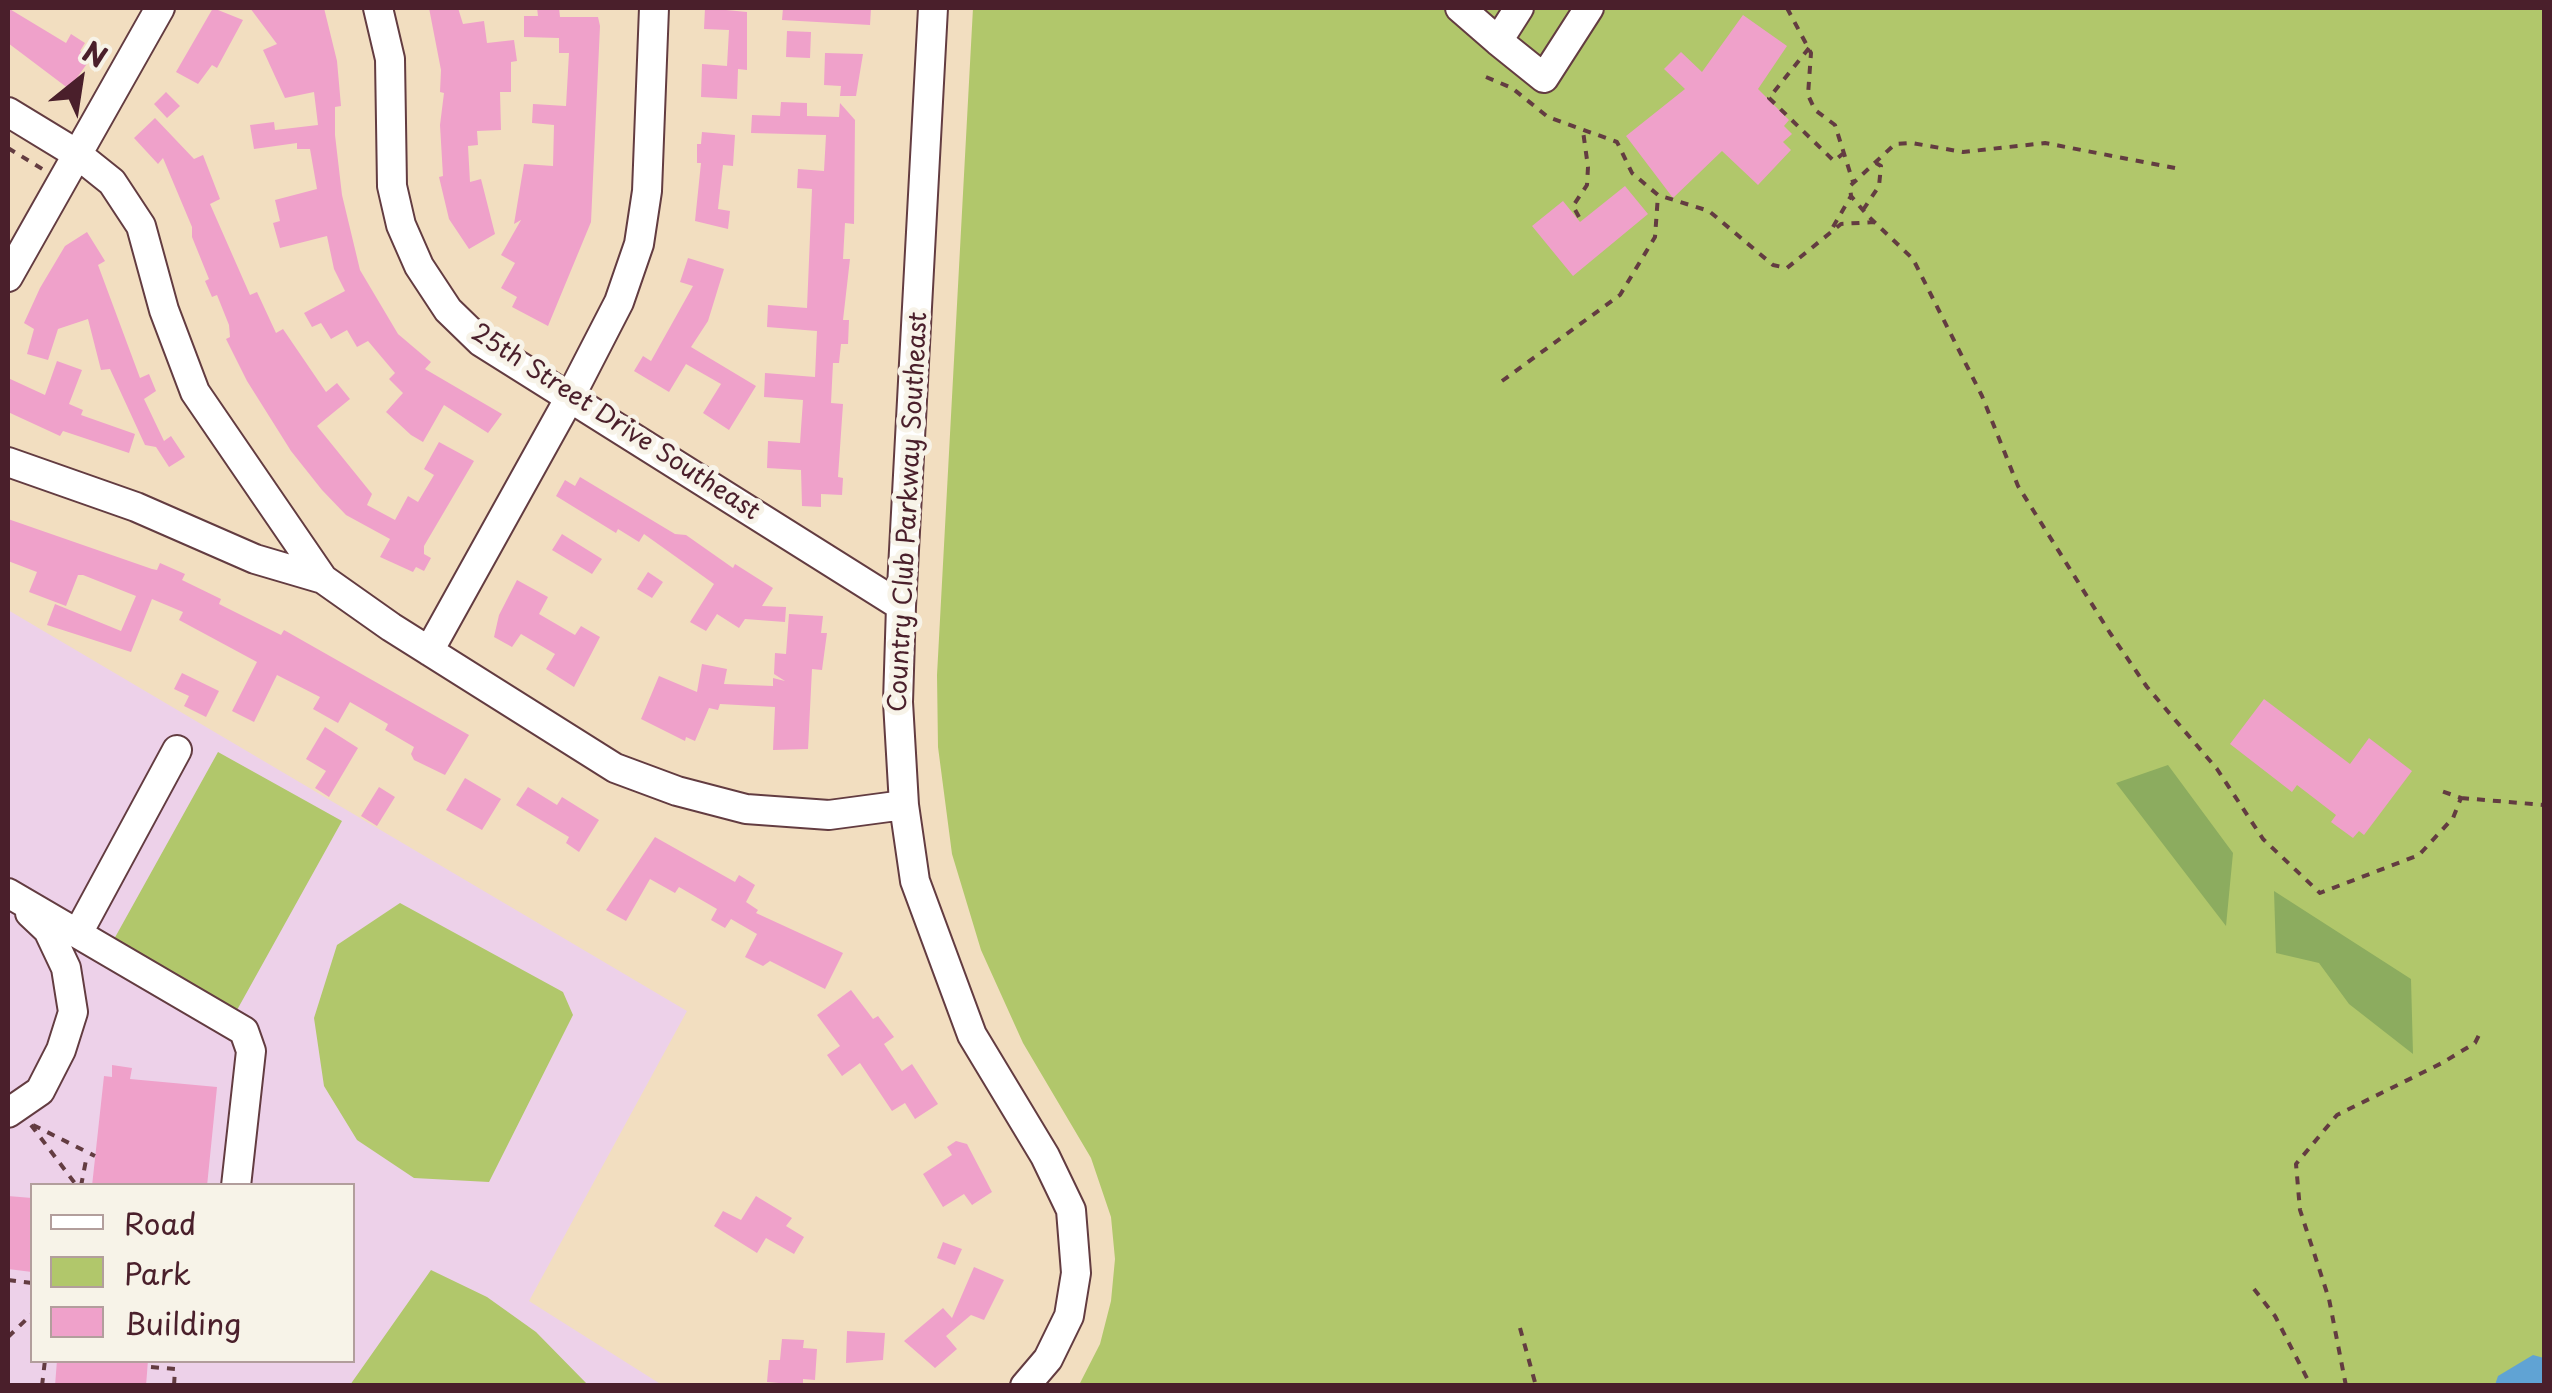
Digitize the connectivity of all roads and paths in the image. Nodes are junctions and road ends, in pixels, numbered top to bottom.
1 (160, 8) edge
2 (378, 8) edge
3 (654, 8) edge
4 (934, 8) edge
5 (1460, 8) edge
6 (1519, 8) edge
7 (1589, 8) edge
8 (1787, 8) edge
9 (1498, 41) junction
10 (1809, 48) junction
11 (1486, 77) dead end
12 (8, 112) edge
13 (1584, 131) junction
14 (8, 148) edge
15 (1845, 152) junction
16 (76, 154) junction
17 (1874, 162) junction
18 (2176, 168) dead end
19 (52, 176) dead end
20 (1853, 182) junction
21 (1658, 195) junction
22 (1851, 196) junction
23 (1863, 210) junction
24 (1579, 217) dead end
25 (1874, 222) junction
26 (1832, 228) junction
27 (8, 277) edge
28 (1502, 381) dead end
29 (569, 399) junction
30 (8, 462) edge
31 (323, 579) junction
32 (901, 606) junction
33 (429, 651) junction
34 (177, 750) dead end
35 (2436, 789) dead end
36 (2461, 798) junction
37 (904, 805) junction
38 (2544, 805) edge
39 (9, 894) edge
40 (78, 933) junction
41 (2482, 1028) dead end
42 (10, 1114) edge
43 (88, 1155) junction
44 (95, 1156) dead end
45 (77, 1183) edge
46 (80, 1183) edge
47 (236, 1183) edge
48 (2254, 1288) dead end
49 (30, 1316) edge
50 (1520, 1328) dead end
51 (8, 1337) edge
52 (151, 1367) dead end
53 (174, 1386) edge
54 (1025, 1386) edge
55 (1536, 1386) edge
56 (2312, 1386) edge
57 (2346, 1386) edge

1 - 16 street
2 - 29 street, 25th Street Drive Southeast
3 - 29 street
4 - 32 street, Country Club Parkway Southeast
5 - 9 street
6 - 9 street
7 - 9 street
8 - 10 path
10 - 15 path
10 - 15 path
11 - 13 path
12 - 16 street
13 - 21 path
13 - 24 path
14 - 19 path
15 - 20 path
16 - 27 street
16 - 31 street
17 - 18 path
17 - 20 path
17 - 23 path
20 - 22 path
21 - 26 path
21 - 28 path
22 - 23 path
22 - 26 path
23 - 25 path
25 - 26 path
25 - 36 path
29 - 32 street, 25th Street Drive Southeast
29 - 33 street
30 - 31 street
31 - 33 street
32 - 37 street, Country Club Parkway Southeast
33 - 37 street
34 - 40 street
35 - 36 path
36 - 38 path
37 - 54 street, Country Club Parkway Southeast
39 - 40 street
39 - 42 street
40 - 47 street
41 - 57 path
43 - 44 path
43 - 45 path
43 - 46 path
48 - 56 path
49 - 51 path
50 - 55 path
52 - 53 path

